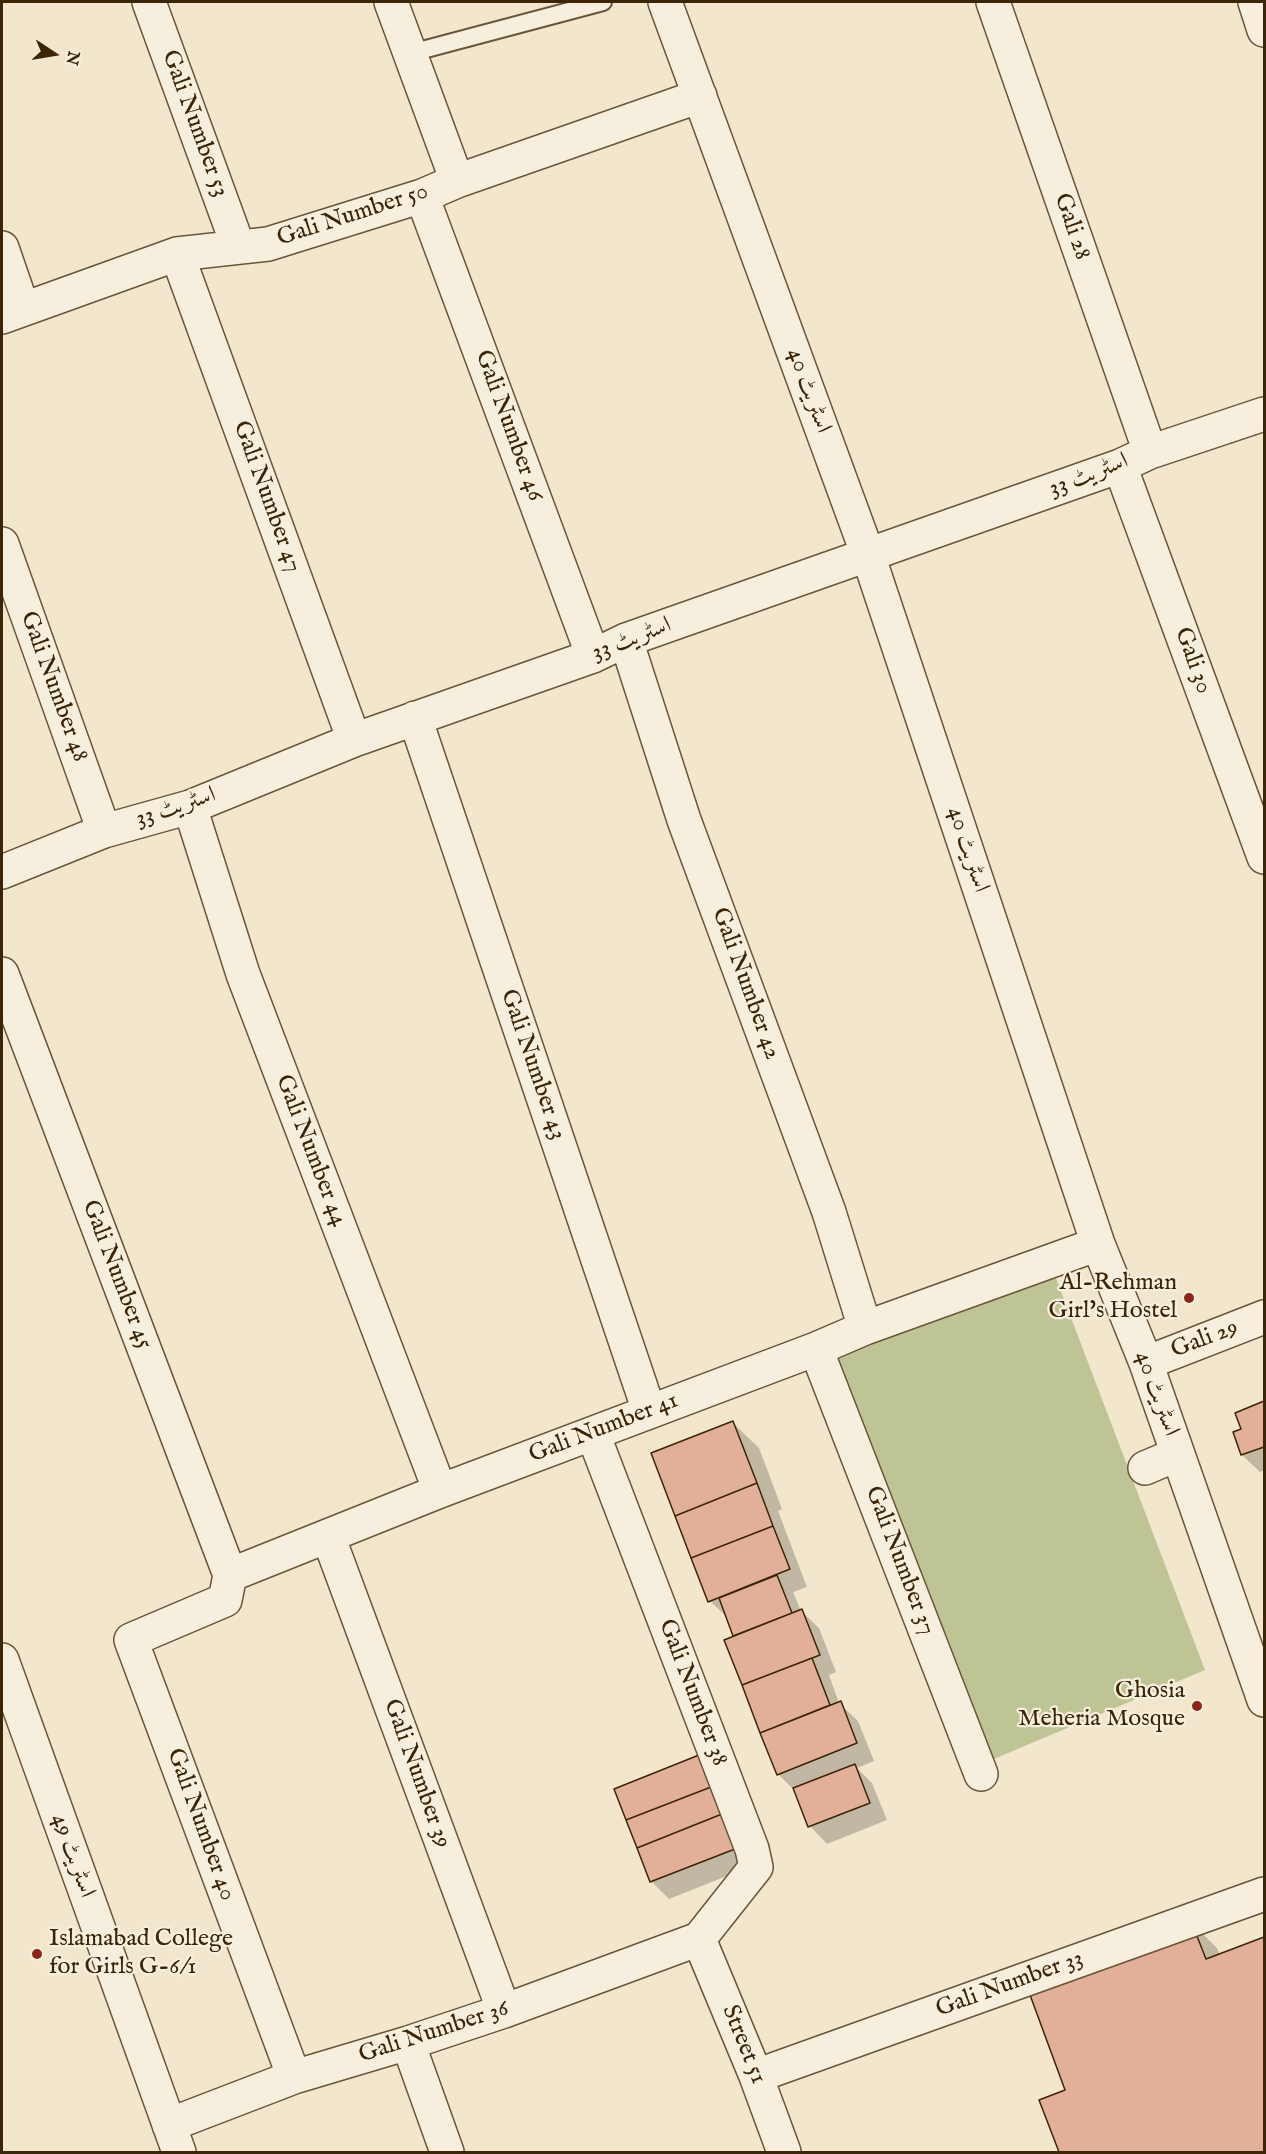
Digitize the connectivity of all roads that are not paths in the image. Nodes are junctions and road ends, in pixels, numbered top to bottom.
1 (149, 2) edge
2 (391, 2) edge
3 (603, 2) edge
4 (666, 2) edge
5 (993, 2) edge
6 (1255, 2) edge
7 (1264, 30) edge
8 (411, 53) junction
9 (700, 96) junction
10 (457, 181) junction
11 (422, 195) junction
12 (238, 246) junction
13 (2, 248) edge
14 (177, 254) junction
15 (12, 313) edge
16 (1264, 414) edge
17 (1150, 452) junction
18 (1120, 466) junction
19 (2, 544) edge
20 (868, 555) junction
21 (626, 640) junction
22 (593, 656) junction
23 (415, 718) junction
24 (354, 740) junction
25 (190, 807) junction
26 (104, 831) junction
27 (1264, 857) edge
28 (2, 872) edge
29 (2, 974) edge
30 (1098, 1244) junction
31 (1264, 1317) edge
32 (865, 1328) junction
33 (816, 1348) junction
34 (1146, 1363) junction
35 (649, 1411) junction
36 (593, 1434) junction
37 (1178, 1454) junction
38 (1145, 1468) dead end
39 (440, 1491) junction
40 (328, 1536) junction
41 (230, 1575) junction
42 (2, 1660) edge
43 (1264, 1700) edge
44 (981, 1774) dead end
45 (1264, 1894) edge
46 (699, 1939) junction
47 (504, 2011) junction
48 (408, 2043) junction
49 (756, 2076) junction
50 (294, 2077) junction
51 (174, 2139) edge
52 (447, 2152) edge
53 (784, 2152) edge

1 - 12 street, Gali Number 53
2 - 8 street
3 - 8 lane
4 - 9 street, اسٹریٹ 40
5 - 17 street, Gali 28
6 - 7 street
8 - 10 street
9 - 10 street, Gali Number 50
9 - 20 street, اسٹریٹ 40
10 - 11 street, Gali Number 50
11 - 12 street, Gali Number 50
11 - 22 street, Gali Number 46
12 - 14 street, Gali Number 50
13 - 15 street
14 - 15 street, Gali Number 50
14 - 24 street, Gali Number 47
16 - 17 street, اسٹریٹ 33
17 - 18 street, اسٹریٹ 33
18 - 20 street, اسٹریٹ 33
18 - 27 street, Gali 30
19 - 26 street, Gali Number 48
20 - 21 street, اسٹریٹ 33
20 - 30 street, اسٹریٹ 40
21 - 22 street, اسٹریٹ 33
21 - 32 street, Gali Number 42
22 - 23 street, اسٹریٹ 33
23 - 24 street, اسٹریٹ 33
23 - 35 street, Gali Number 43
24 - 25 street, اسٹریٹ 33
25 - 26 street, اسٹریٹ 33
25 - 39 street, Gali Number 44
26 - 28 street, اسٹریٹ 33
29 - 41 street, Gali Number 45
30 - 32 street, Gali Number 41
30 - 34 street, اسٹریٹ 40
31 - 34 street, Gali 29
32 - 33 street, Gali Number 41
33 - 35 street, Gali Number 41
33 - 44 street, Gali Number 37
34 - 37 street, اسٹریٹ 40
35 - 36 street, Gali Number 41
36 - 39 street, Gali Number 41
36 - 46 street, Gali Number 38
37 - 38 street
37 - 43 street, اسٹریٹ 40
39 - 40 street, Gali Number 41
40 - 41 street, Gali Number 41
40 - 47 street, Gali Number 39
41 - 50 street, Gali Number 40
42 - 51 street, اسٹریٹ 49
45 - 49 street, Gali Number 33
46 - 47 street, Gali Number 36
46 - 49 street, Street 51
47 - 48 street, Gali Number 36
48 - 50 street, Gali Number 36
48 - 52 street
49 - 53 street, Street 51
50 - 51 street, Gali Number 36

